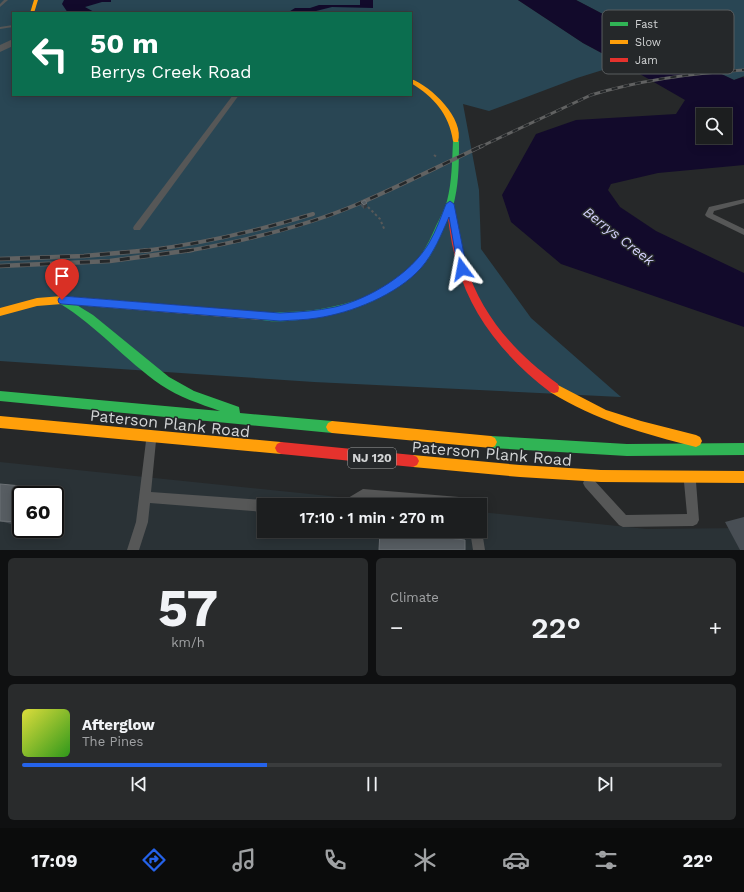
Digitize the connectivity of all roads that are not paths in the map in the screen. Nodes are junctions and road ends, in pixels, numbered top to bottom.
1 (6, 0) edge
2 (36, 0) edge
3 (0, 6) edge
4 (32, 12) edge
5 (12, 26) edge
6 (0, 28) edge
7 (12, 43) edge
8 (0, 49) edge
9 (412, 81) edge
10 (235, 96) edge
11 (744, 201) edge
12 (450, 204) junction
13 (137, 228) dead end
14 (744, 232) edge
15 (62, 300) junction
16 (0, 312) edge
17 (0, 396) edge
18 (259, 420) junction
19 (0, 422) edge
20 (152, 436) junction
21 (728, 449) junction
22 (744, 449) edge
23 (583, 476) junction
24 (744, 477) edge
25 (690, 478) junction
26 (144, 497) junction
27 (358, 498) edge
28 (395, 498) edge
29 (257, 505) edge
30 (477, 538) edge
31 (133, 550) edge
32 (479, 550) edge

1 - 3 lane
2 - 4 main road
5 - 6 lane
7 - 8 street
9 - 12 main road
10 - 13 lane
11 - 14 lane
12 - 15 main road
12 - 21 main road
15 - 16 main road
15 - 18 main road
17 - 18 main road, Paterson Plank Road / NJ 120
18 - 21 main road, Paterson Plank Road / NJ 120
19 - 20 main road, Paterson Plank Road / NJ 120
20 - 23 main road, Paterson Plank Road / NJ 120
20 - 26 lane
21 - 22 main road, Paterson Plank Road / NJ 120
23 - 25 main road, Paterson Plank Road / NJ 120
23 - 25 lane
24 - 25 main road, Paterson Plank Road / NJ 120
26 - 29 lane
26 - 31 lane
27 - 28 lane
30 - 32 lane

